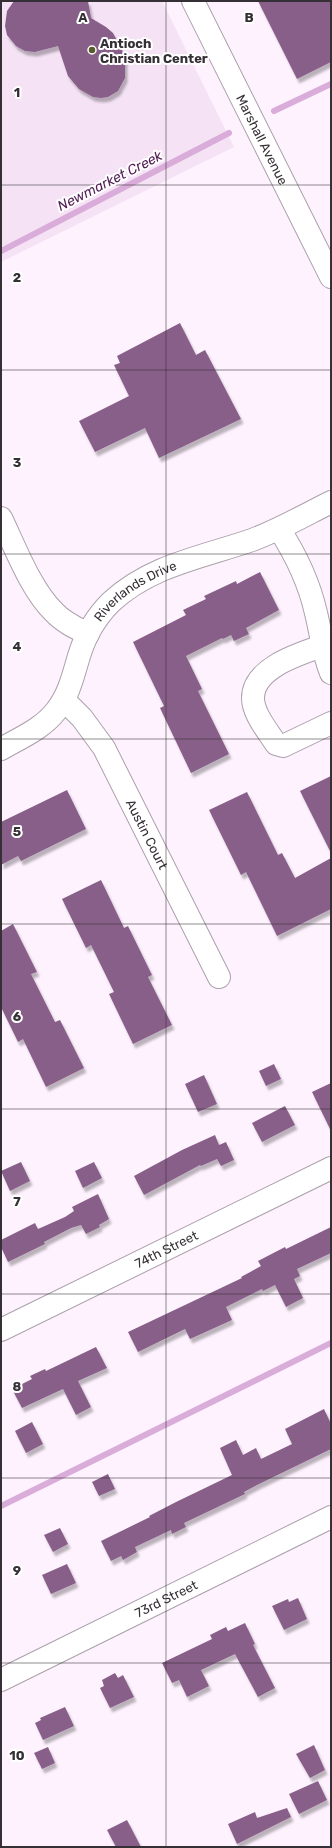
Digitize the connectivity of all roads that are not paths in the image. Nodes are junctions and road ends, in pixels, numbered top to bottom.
1 (193, 1) edge
2 (331, 277) edge
3 (331, 502) edge
4 (1, 518) edge
5 (279, 529) junction
6 (88, 634) junction
7 (322, 646) junction
8 (331, 673) edge
9 (64, 700) junction
10 (331, 723) edge
11 (1, 749) edge
12 (219, 977) dead end
13 (331, 1168) edge
14 (1, 1330) edge
15 (331, 1517) edge
16 (1, 1680) edge

1 - 2 street, Marshall Avenue
3 - 5 street, Riverlands Drive
4 - 6 street
5 - 6 street, Riverlands Drive
5 - 7 street
6 - 9 street, Riverlands Drive
7 - 8 street
7 - 10 street
9 - 11 street, Riverlands Drive
9 - 12 street, Austin Court
13 - 14 street, 74th Street
15 - 16 street, 73rd Street

